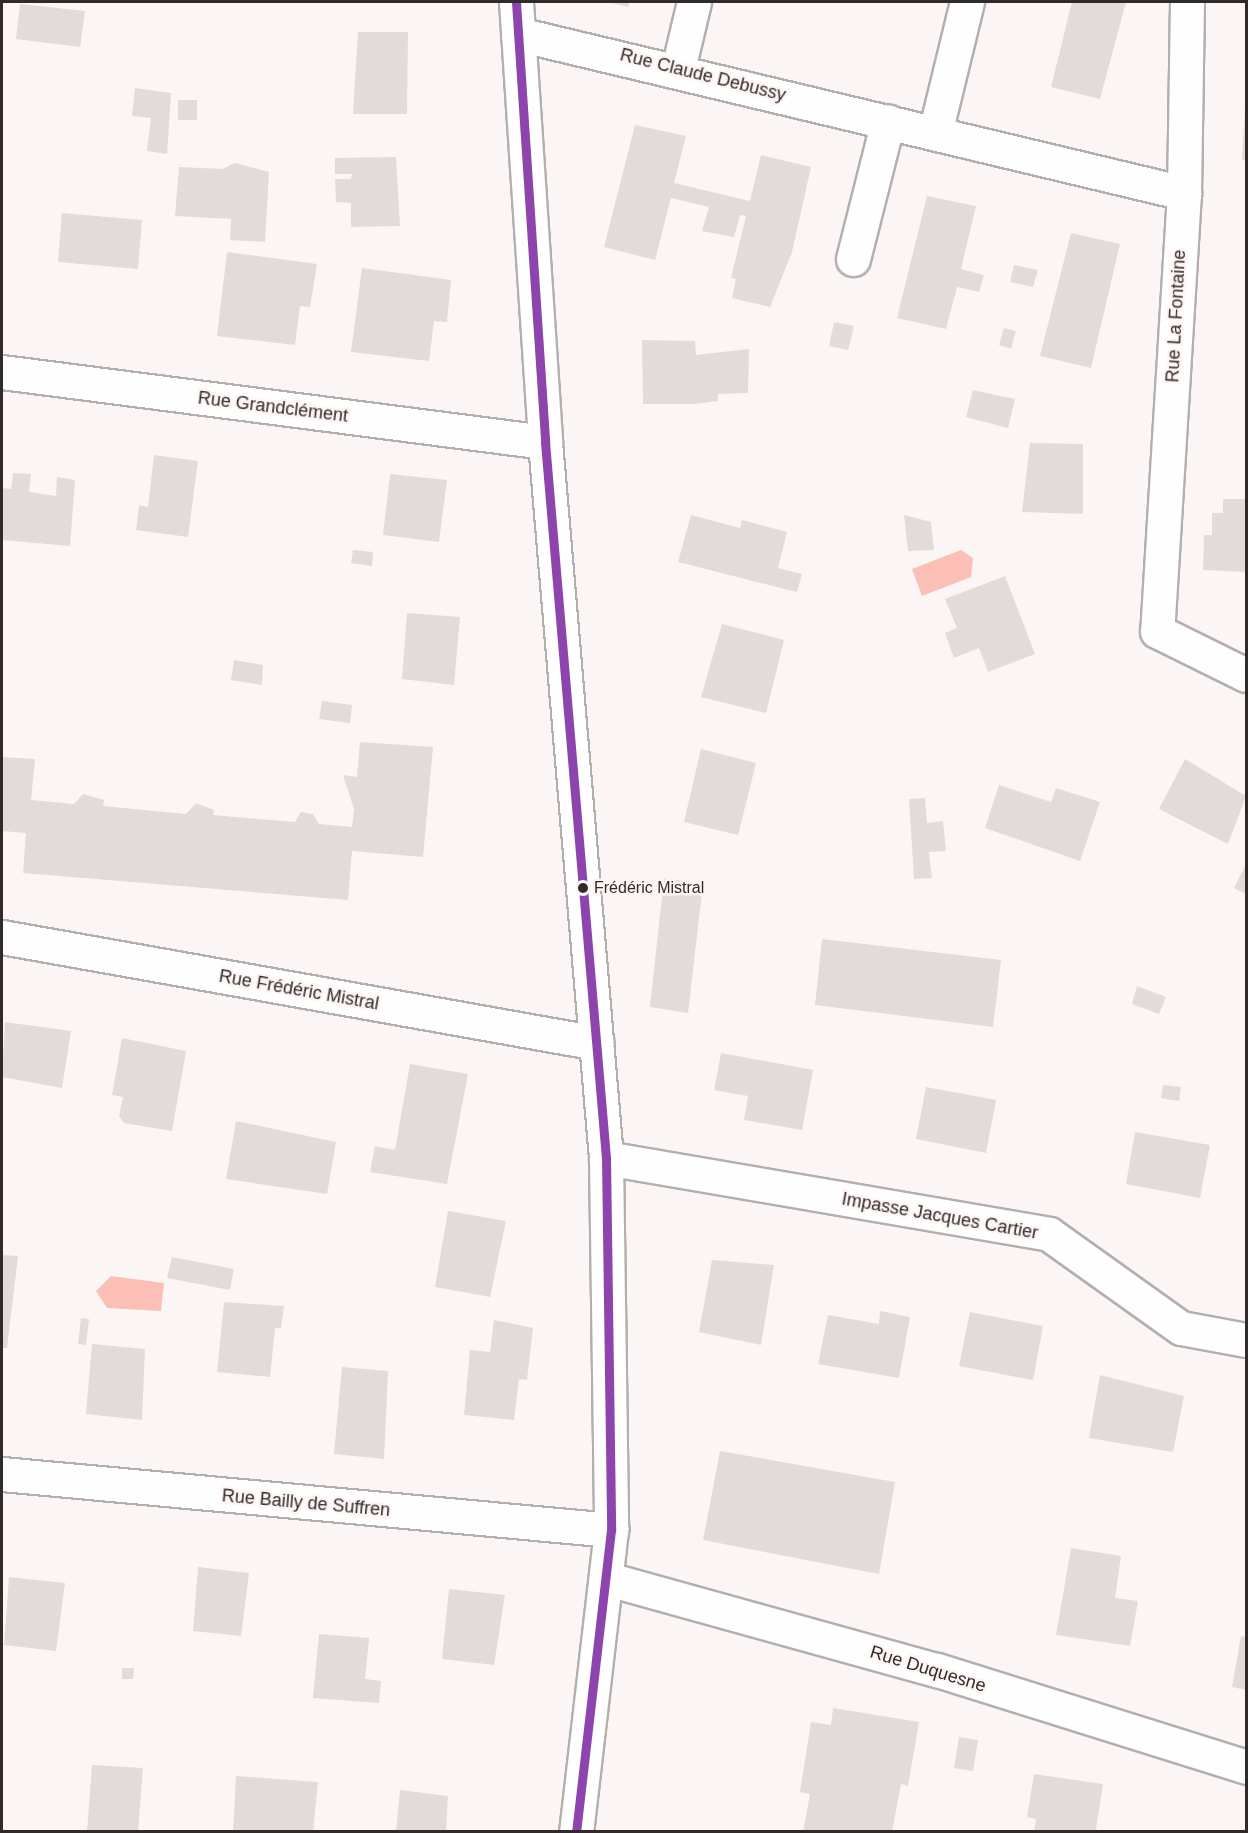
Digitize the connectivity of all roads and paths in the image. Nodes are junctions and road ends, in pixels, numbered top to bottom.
1 (516, 2) edge
2 (694, 2) edge
3 (967, 2) edge
4 (1187, 2) edge
5 (518, 34) junction
6 (678, 69) junction
7 (888, 121) junction
8 (935, 133) junction
9 (1184, 194) junction
10 (853, 259) dead end
11 (2, 372) edge
12 (545, 441) junction
13 (1246, 675) edge
14 (2, 937) edge
15 (597, 1043) junction
16 (606, 1158) junction
17 (1246, 1340) edge
18 (2, 1474) edge
19 (612, 1530) junction
20 (608, 1579) junction
21 (1246, 1767) edge
22 (576, 1832) edge

1 - 5 street
2 - 6 street
3 - 8 street
4 - 9 street, Rue La Fontaine
5 - 6 street, Rue Claude Debussy
5 - 12 street
6 - 7 street, Rue Claude Debussy
7 - 8 street, Rue Claude Debussy
7 - 10 street
8 - 9 street, Rue Claude Debussy
9 - 13 street, Rue La Fontaine
11 - 12 street, Rue Grandclément
12 - 15 street
14 - 15 street, Rue Frédéric Mistral
15 - 16 street
16 - 17 street, Impasse Jacques Cartier
16 - 19 street
18 - 19 street, Rue Bailly de Suffren
19 - 20 street
20 - 21 street, Rue Duquesne
20 - 22 street

